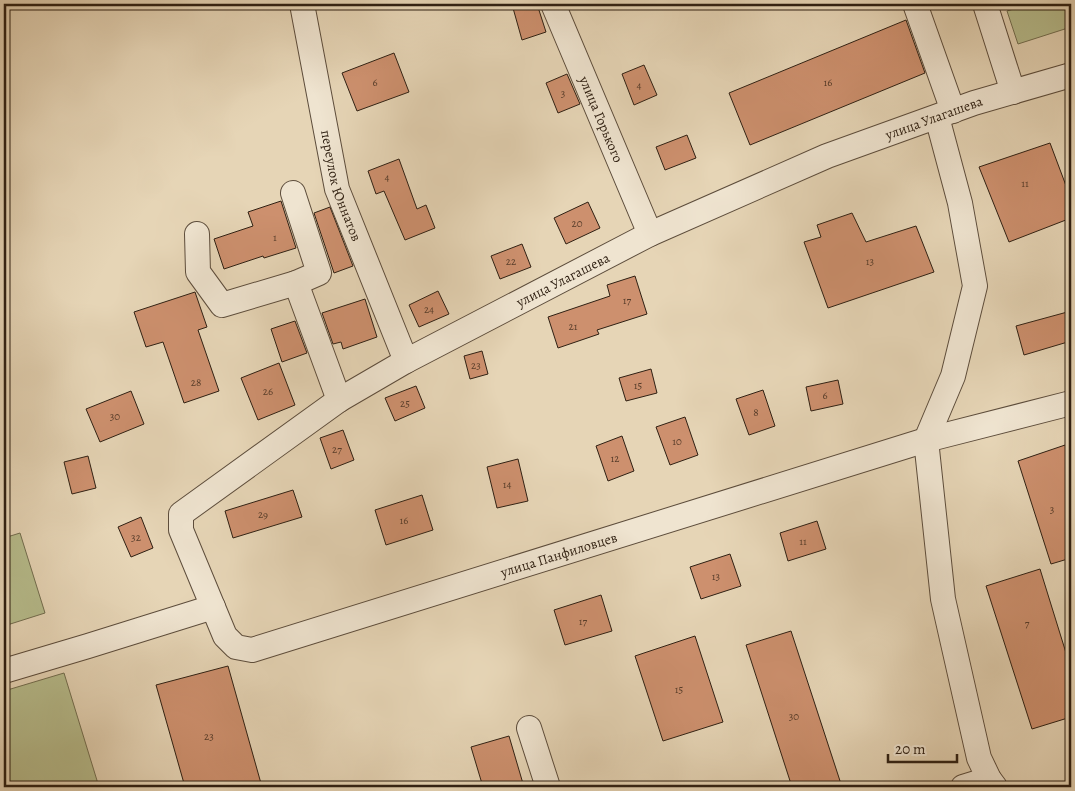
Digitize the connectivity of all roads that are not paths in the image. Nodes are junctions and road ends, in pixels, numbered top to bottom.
1 (302, 4) edge
2 (553, 4) edge
3 (915, 4) edge
4 (985, 4) edge
5 (1071, 75) edge
6 (1013, 92) junction
7 (945, 114) junction
8 (292, 193) dead end
9 (197, 234) dead end
10 (650, 234) junction
11 (296, 282) junction
12 (406, 361) junction
13 (339, 400) junction
14 (1071, 403) edge
15 (926, 440) junction
16 (213, 607) junction
17 (4, 671) edge
18 (529, 728) dead end
19 (992, 783) edge
20 (548, 787) edge
21 (964, 787) edge

1 - 12 street, переулок Юннатов
2 - 10 street, улица Горького
3 - 7 street
4 - 6 street
5 - 6 street, улица Улагашева
6 - 7 street, улица Улагашева
7 - 10 street, улица Улагашева
7 - 15 street
8 - 11 street
9 - 11 street
10 - 12 street, улица Улагашева
11 - 13 street
12 - 13 street, улица Улагашева
13 - 16 street, улица Улагашева
14 - 15 street, улица Панфиловцев
15 - 16 street, улица Панфиловцев
15 - 19 street
16 - 17 street
18 - 20 street
19 - 21 street

